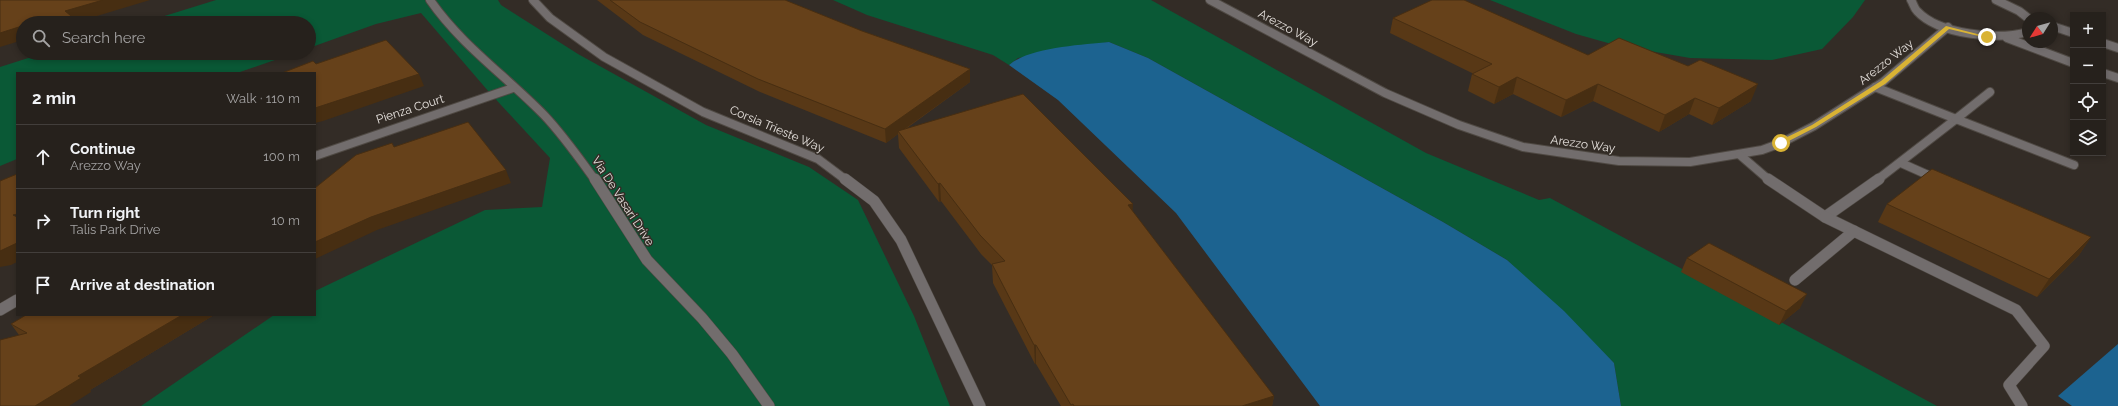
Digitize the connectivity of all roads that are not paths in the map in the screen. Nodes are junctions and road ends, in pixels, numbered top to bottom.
1 (430, 0) edge
2 (533, 0) edge
3 (1210, 0) edge
4 (1911, 0) edge
5 (1996, 0) edge
6 (2022, 13) edge
7 (1948, 27) junction
8 (2058, 28) edge
9 (2070, 32) edge
10 (2022, 35) edge
11 (2005, 38) junction
12 (2106, 44) edge
13 (2118, 48) edge
14 (2070, 62) edge
15 (2106, 74) edge
16 (2118, 78) edge
17 (1875, 87) junction
18 (513, 88) junction
19 (1990, 92) dead end
20 (1956, 119) junction
21 (1740, 155) junction
22 (316, 156) edge
23 (1901, 163) junction
24 (2074, 165) dead end
25 (1944, 182) edge
26 (1825, 217) junction
27 (1854, 231) junction
28 (1795, 280) dead end
29 (16, 301) edge
30 (0, 310) edge
31 (769, 406) edge
32 (980, 406) edge
33 (2022, 406) edge

1 - 18 street, Via De Vasari Drive
2 - 32 street, Corsia Trieste Way
3 - 21 street, Arezzo Way
4 - 7 street
5 - 6 street
7 - 11 street
7 - 17 street, Arezzo Way
8 - 9 street
10 - 11 street
11 - 14 street
12 - 13 street
15 - 16 street
17 - 20 street
17 - 21 street, Arezzo Way
18 - 22 street, Pienza Court
18 - 31 street, Via De Vasari Drive
19 - 20 street
20 - 23 street
20 - 24 street
21 - 26 street
23 - 25 street
23 - 26 street
26 - 27 street
27 - 28 street
27 - 33 street
29 - 30 street

